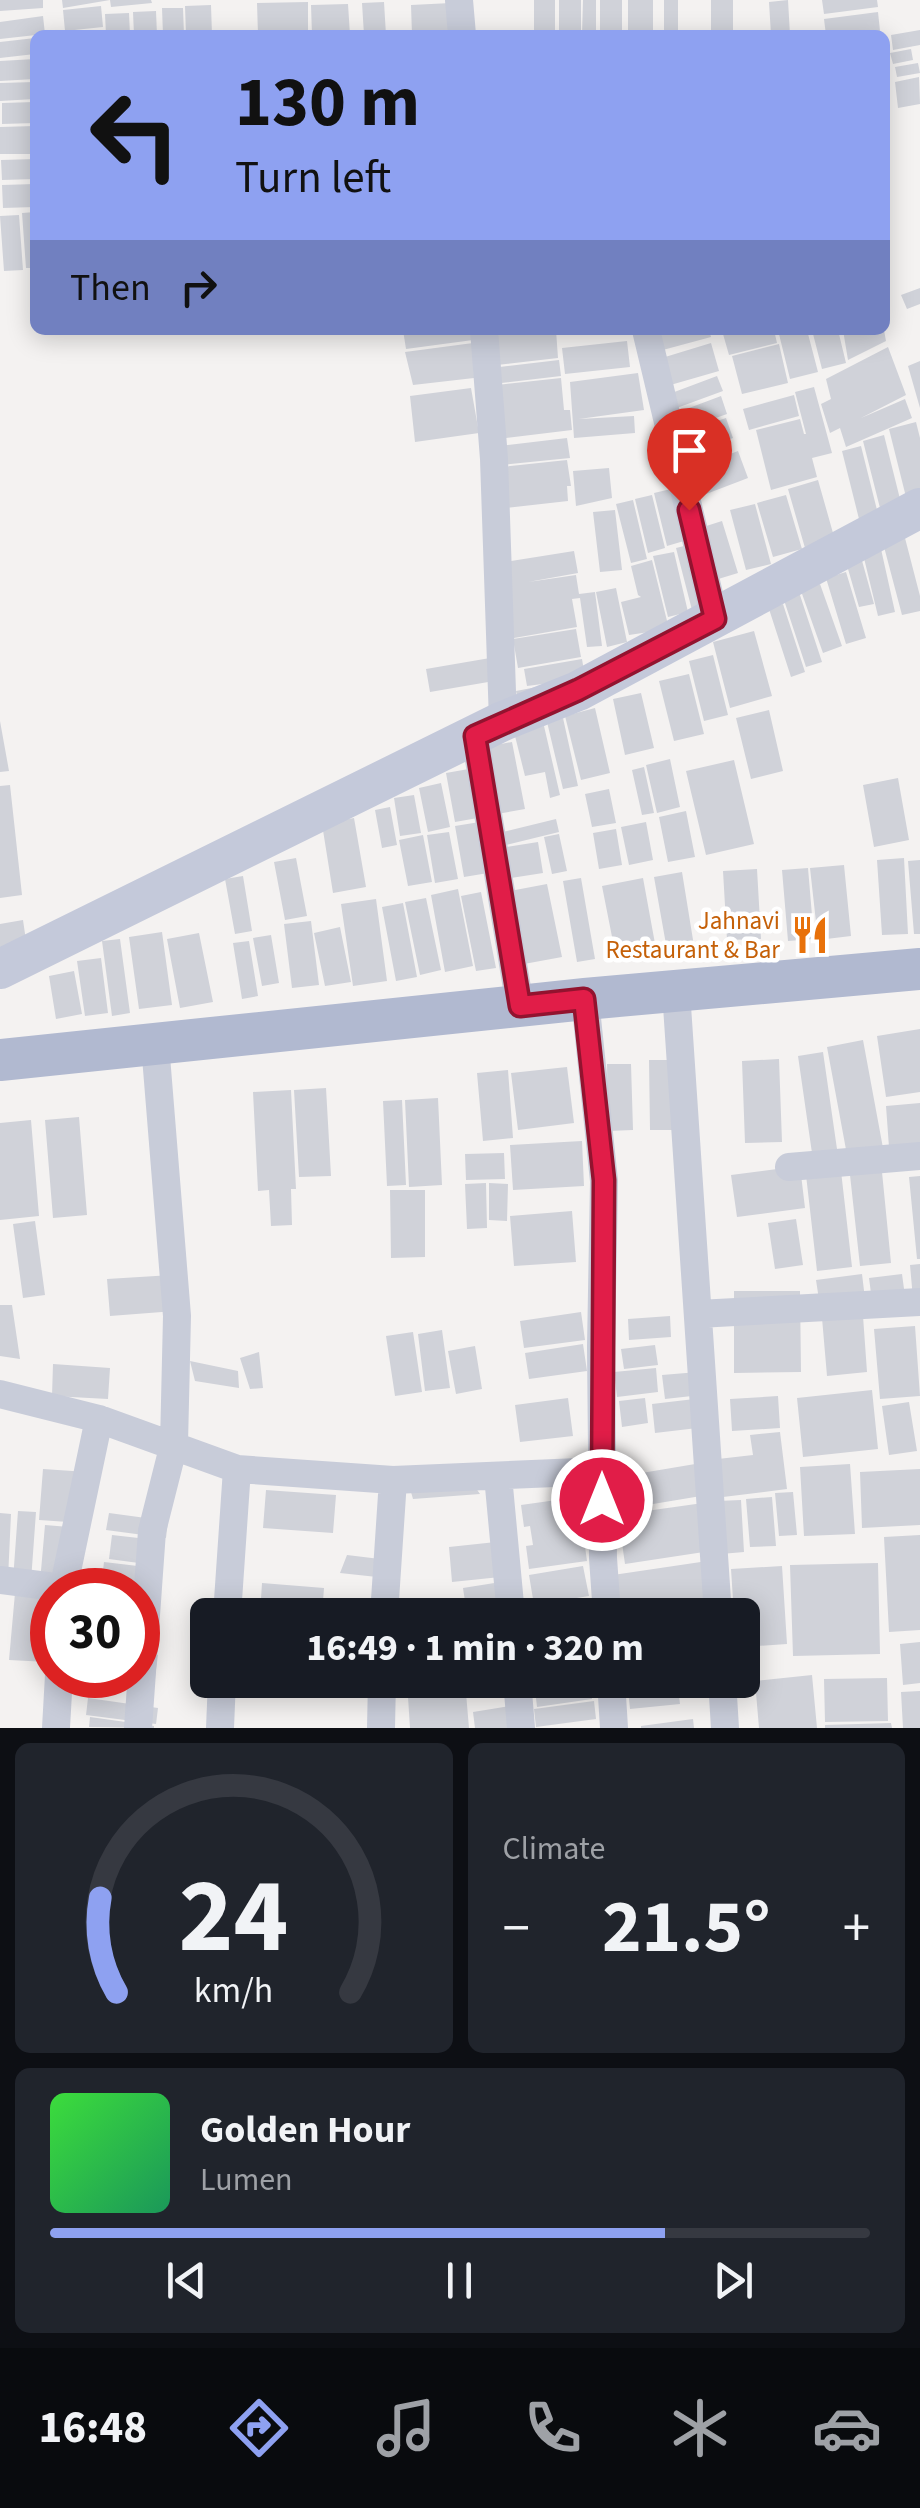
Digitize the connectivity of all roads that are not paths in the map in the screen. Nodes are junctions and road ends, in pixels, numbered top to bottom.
1 (459, 0) edge
2 (462, 30) edge
3 (484, 335) edge
4 (647, 335) edge
5 (920, 508) edge
6 (715, 619) junction
7 (489, 728) junction
8 (0, 968) edge
9 (920, 969) edge
10 (676, 991) junction
11 (584, 999) junction
12 (520, 1006) junction
13 (155, 1044) junction
14 (0, 1060) edge
15 (920, 1156) edge
16 (789, 1167) dead end
17 (920, 1302) edge
18 (698, 1314) junction
19 (0, 1394) edge
20 (99, 1419) junction
21 (174, 1444) junction
22 (238, 1469) junction
23 (602, 1471) junction
24 (498, 1476) junction
25 (393, 1480) junction
26 (67, 1568) edge
27 (0, 1580) edge
28 (30, 1584) edge
29 (228, 1598) edge
30 (385, 1598) edge
31 (509, 1598) edge
32 (606, 1598) edge
33 (717, 1598) edge
34 (57, 1698) edge
35 (221, 1698) edge
36 (382, 1698) edge
37 (518, 1698) edge
38 (612, 1698) edge
39 (724, 1698) edge
40 (56, 1728) edge
41 (138, 1728) edge
42 (220, 1728) edge
43 (381, 1728) edge
44 (521, 1728) edge
45 (614, 1728) edge
46 (726, 1728) edge

1 - 2 street
3 - 7 street
4 - 6 street
5 - 6 main road
6 - 7 main road
7 - 8 main road
7 - 12 street
9 - 10 main road
10 - 11 main road
10 - 18 street
11 - 12 main road
11 - 23 street
12 - 13 main road
13 - 14 main road
13 - 21 street
15 - 16 street
17 - 18 street
18 - 33 street
19 - 20 street
20 - 21 street
20 - 26 street
21 - 22 street
21 - 41 street
22 - 25 street
22 - 29 street
23 - 24 street
23 - 32 street
24 - 25 street
24 - 31 street
25 - 30 street
27 - 28 street
34 - 40 street
35 - 42 street
36 - 43 street
37 - 44 street
38 - 45 street
39 - 46 street

